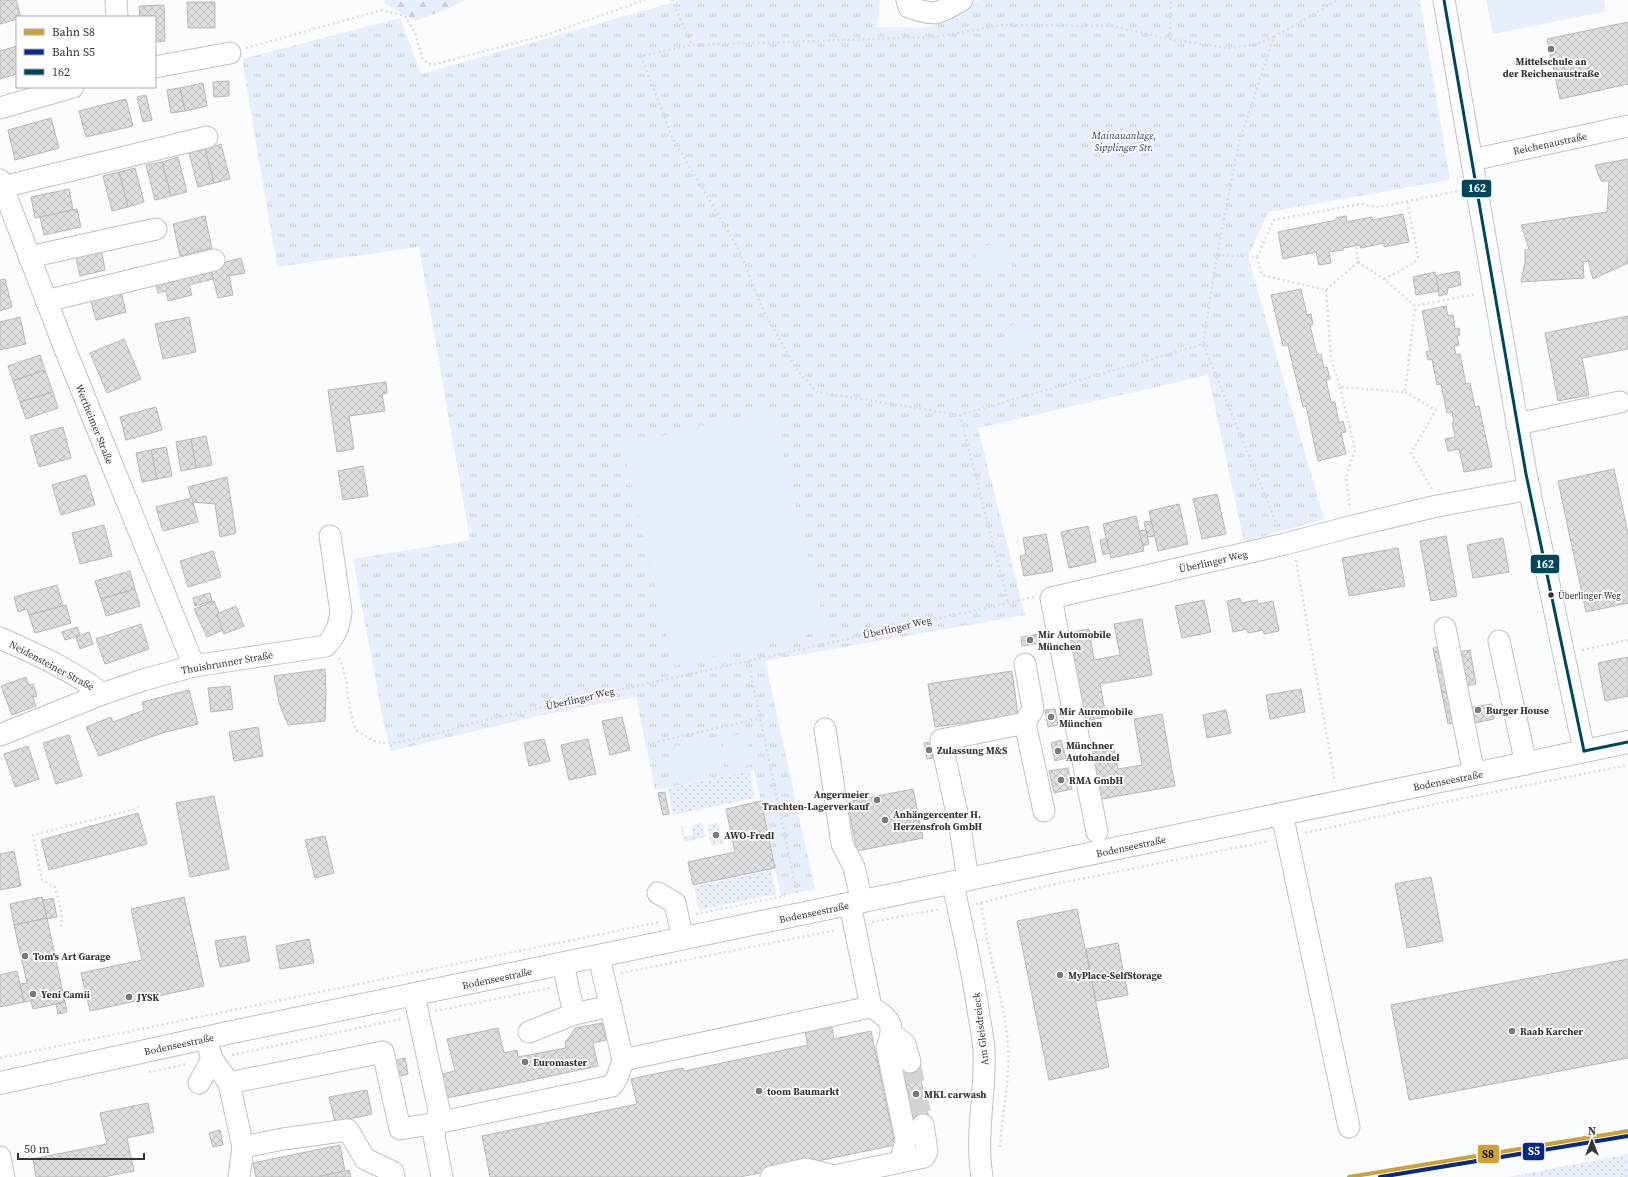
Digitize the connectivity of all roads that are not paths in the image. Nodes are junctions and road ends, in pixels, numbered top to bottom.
1 (116, 0) edge
2 (962, 0) edge
3 (1444, 0) edge
4 (908, 3) edge
5 (117, 16) edge
6 (230, 53) road end
7 (156, 67) edge
8 (70, 88) edge
9 (0, 108) edge
10 (1628, 126) edge
11 (207, 137) dead end
12 (1472, 160) junction
13 (1, 184) edge
14 (156, 229) dead end
15 (29, 256) junction
16 (214, 260) dead end
17 (46, 301) junction
18 (1620, 402) dead end
19 (1518, 424) junction
20 (1530, 488) junction
21 (330, 536) dead end
22 (1445, 628) dead end
23 (0, 638) edge
24 (1499, 641) dead end
25 (1025, 664) dead end
26 (194, 666) junction
27 (102, 694) junction
28 (1025, 723) junction
29 (826, 729) dead end
30 (0, 735) edge
31 (1628, 742) edge
32 (1584, 751) junction
33 (1526, 764) junction
34 (1474, 774) junction
35 (1044, 811) dead end
36 (1282, 814) junction
37 (1098, 832) dead end
38 (961, 882) junction
39 (658, 893) dead end
40 (856, 903) junction
41 (683, 939) junction
42 (601, 967) junction
43 (565, 974) junction
44 (417, 1005) junction
45 (610, 1006) junction
46 (871, 1007) junction
47 (574, 1014) junction
48 (529, 1032) dead end
49 (892, 1034) junction
50 (206, 1038) junction
51 (212, 1059) junction
52 (622, 1060) junction
53 (910, 1062) tunnel mouth
54 (0, 1083) edge
55 (199, 1083) dead end
56 (230, 1083) junction
57 (437, 1122) junction
58 (923, 1125) tunnel mouth
59 (1349, 1127) dead end
60 (243, 1147) junction
61 (0, 1157) edge
62 (901, 1161) junction
63 (4, 1177) edge
64 (239, 1177) edge
65 (394, 1177) edge
66 (442, 1177) edge
67 (771, 1177) edge
68 (982, 1177) edge

1 - 5 street
2 - 4 street
3 - 12 street
6 - 7 street
8 - 9 street
10 - 12 street, Reichenaustraße
11 - 13 street
12 - 19 street
13 - 15 street, Wertheimer Straße
14 - 15 street
15 - 17 street, Wertheimer Straße
16 - 17 street
17 - 26 street, Wertheimer Straße
18 - 19 street
19 - 20 street
20 - 32 street
20 - 37 street, Überlinger Weg
21 - 26 street, Thuisbrunner Straße
22 - 34 street
23 - 27 street, Neidensteiner Straße
24 - 33 street
25 - 28 street
26 - 27 street, Thuisbrunner Straße
27 - 30 street, Thuisbrunner Straße
28 - 35 street
28 - 38 street, Am Gleisdreieck
29 - 40 street
31 - 32 main road, Bodenseestraße
32 - 33 main road, Bodenseestraße
33 - 34 main road, Bodenseestraße
34 - 36 main road, Bodenseestraße
36 - 38 main road, Bodenseestraße
36 - 59 street
38 - 40 main road, Bodenseestraße
38 - 68 street, Am Gleisdreieck
39 - 41 street
40 - 41 main road, Bodenseestraße
40 - 46 street
41 - 42 main road, Bodenseestraße
42 - 43 main road, Bodenseestraße
42 - 45 street
43 - 44 main road, Bodenseestraße
43 - 47 street
44 - 50 main road, Bodenseestraße
44 - 57 street
45 - 47 street
45 - 52 street
46 - 49 street
46 - 52 street
47 - 48 street
49 - 53 street
49 - 62 street
50 - 51 street
50 - 54 main road, Bodenseestraße
51 - 55 street
51 - 56 street
52 - 57 street
56 - 57 street
56 - 60 street
57 - 66 street
58 - 62 street
60 - 64 street
60 - 65 street
61 - 63 street
62 - 67 street

